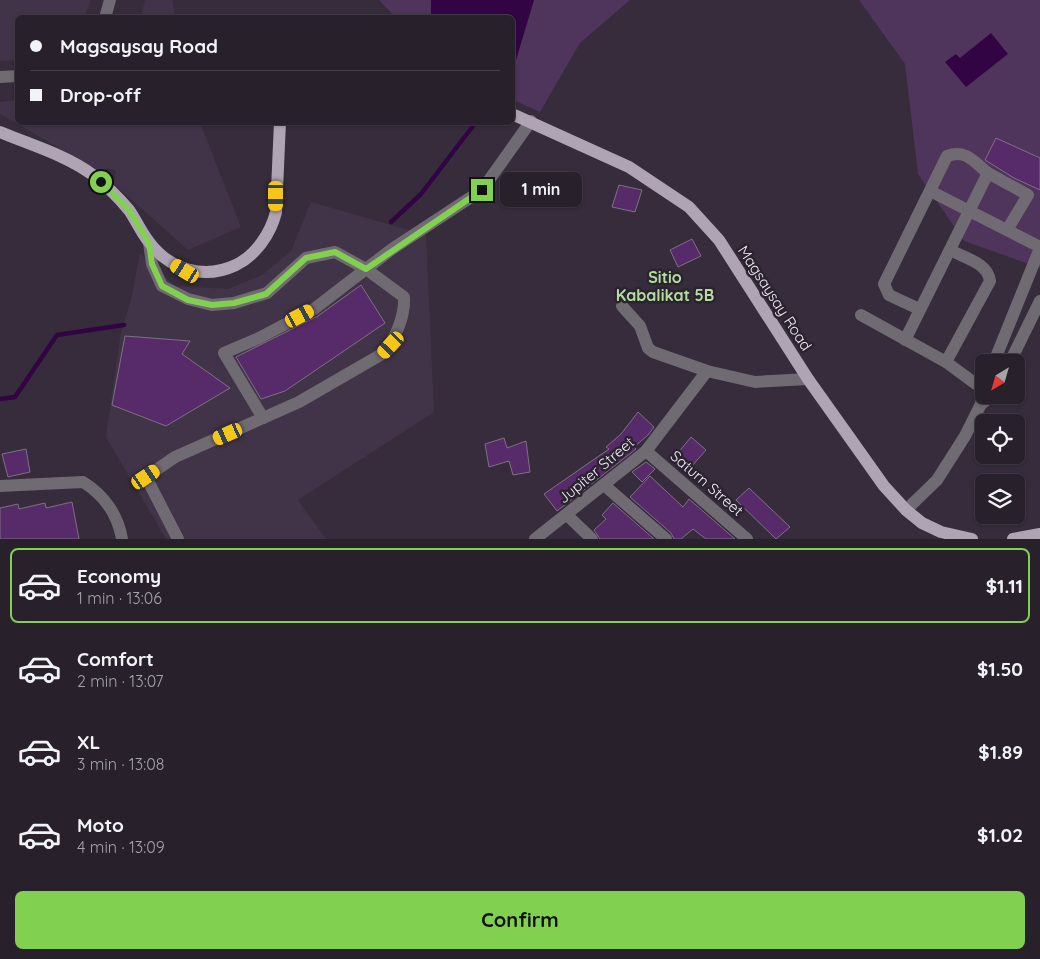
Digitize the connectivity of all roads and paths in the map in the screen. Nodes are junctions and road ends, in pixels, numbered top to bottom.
1 (110, 0) edge
2 (106, 15) edge
3 (15, 76) edge
4 (0, 77) edge
5 (515, 115) edge
6 (531, 121) junction
7 (280, 125) edge
8 (0, 132) edge
9 (988, 173) junction
10 (932, 192) junction
11 (1028, 195) junction
12 (1040, 200) edge
13 (971, 210) junction
14 (1007, 230) junction
15 (149, 243) junction
16 (1040, 248) edge
17 (950, 250) junction
18 (366, 269) junction
19 (1040, 301) edge
20 (622, 306) dead end
21 (919, 309) junction
22 (861, 314) dead end
23 (905, 340) junction
24 (997, 354) edge
25 (1014, 354) edge
26 (946, 362) junction
27 (707, 371) junction
28 (808, 379) junction
29 (975, 382) edge
30 (981, 404) edge
31 (264, 418) junction
32 (646, 451) junction
33 (604, 485) junction
34 (0, 486) edge
35 (906, 510) junction
36 (567, 515) junction
37 (1040, 534) edge
38 (122, 539) edge
39 (178, 539) edge
40 (535, 539) edge
41 (592, 539) edge
42 (666, 539) edge
43 (747, 539) edge
44 (972, 539) edge
45 (1013, 539) edge

1 - 2 street
3 - 4 street
5 - 6 main road, Magsaysay Road
6 - 18 street
6 - 28 main road, Magsaysay Road
7 - 15 main road
8 - 15 main road
9 - 10 street
9 - 11 street
9 - 13 street
10 - 13 street
10 - 21 street
11 - 12 street
11 - 14 street
13 - 14 street
13 - 17 street
14 - 16 street
15 - 18 street
16 - 24 street
17 - 21 street
17 - 26 street
18 - 31 street
18 - 31 street
19 - 25 street
20 - 27 street
21 - 23 street
22 - 23 street
23 - 26 street
26 - 29 street
27 - 28 street
27 - 32 street, Jupiter Street
28 - 35 main road, Magsaysay Road
30 - 35 street
31 - 39 street
32 - 33 street, Jupiter Street
32 - 43 street, Saturn Street
33 - 36 street, Jupiter Street
33 - 42 street
34 - 38 street
35 - 44 main road, Magsaysay Road
36 - 40 street, Jupiter Street
36 - 41 street
37 - 45 main road

